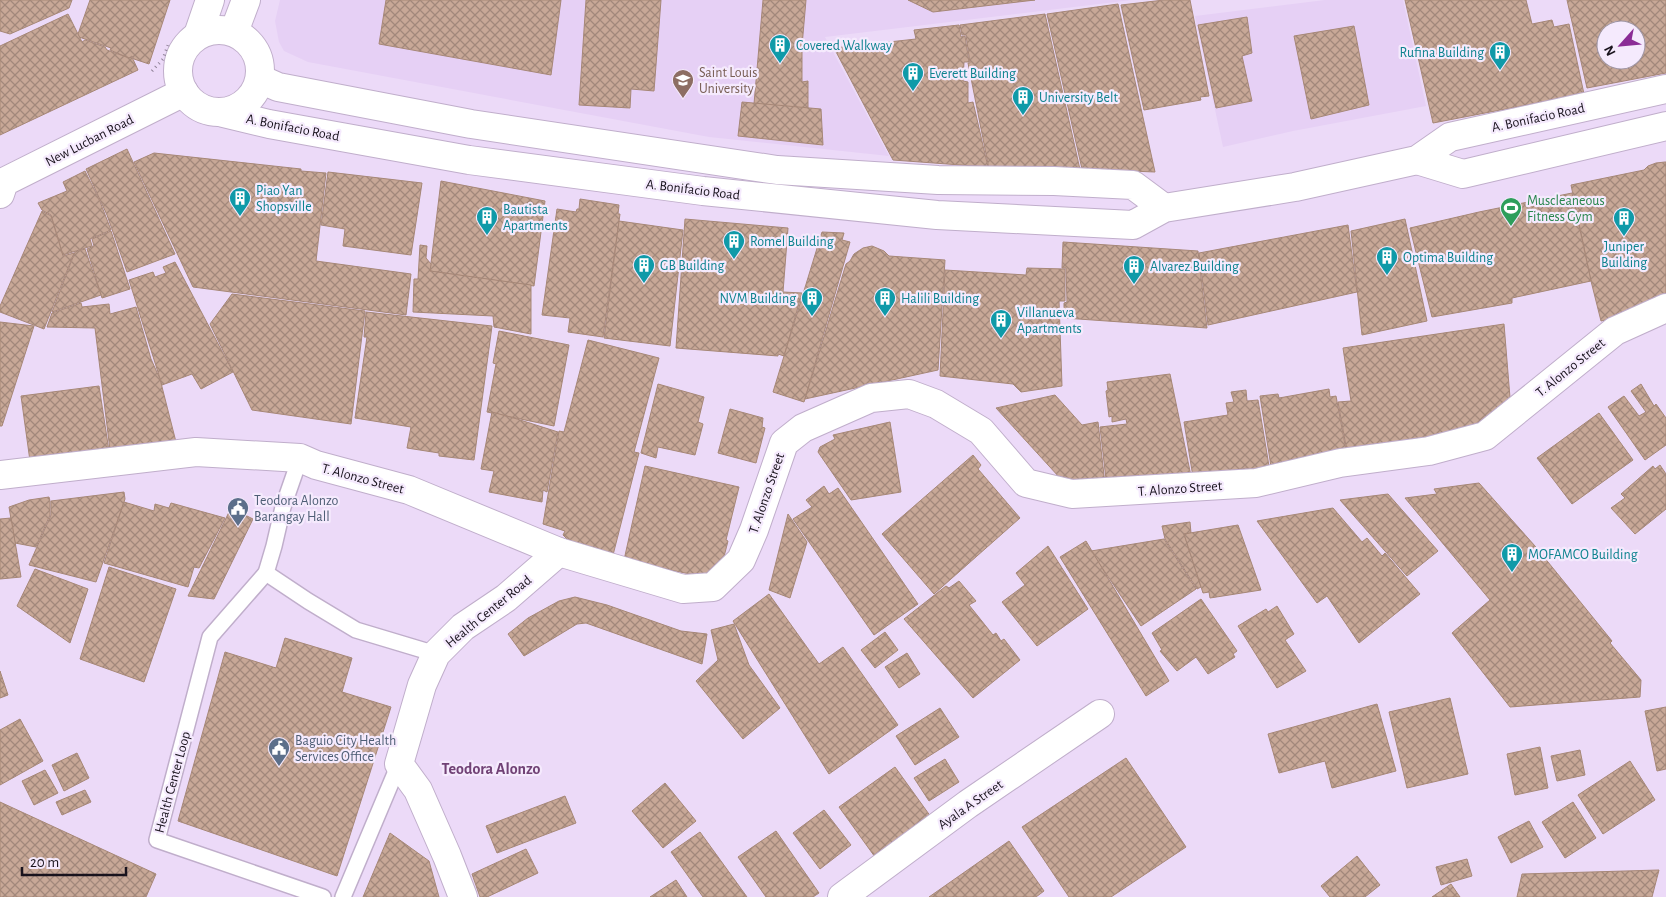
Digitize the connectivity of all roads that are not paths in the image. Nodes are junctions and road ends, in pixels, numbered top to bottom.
1 (210, 0) edge
2 (246, 0) edge
3 (234, 32) junction
4 (198, 35) junction
5 (260, 79) junction
6 (1666, 89) edge
7 (184, 92) junction
8 (223, 113) junction
9 (1666, 126) edge
10 (1417, 160) junction
11 (1, 186) edge
12 (1164, 208) junction
13 (1666, 308) edge
14 (300, 458) junction
15 (0, 475) edge
16 (559, 552) junction
17 (266, 573) junction
18 (436, 654) junction
19 (1100, 714) dead end
20 (399, 764) junction
21 (323, 897) edge
22 (343, 897) edge
23 (463, 897) edge
24 (842, 897) edge

1 - 4 main road
2 - 3 main road
3 - 4 main road
3 - 5 main road
4 - 7 main road
5 - 8 main road
5 - 12 main road
6 - 10 main road, A. Bonifacio Road
7 - 8 main road
7 - 11 main road, New Lucban Road
8 - 12 main road, A. Bonifacio Road
9 - 10 main road, A. Bonifacio Road
10 - 12 main road, A. Bonifacio Road
13 - 16 main road, T. Alonzo Street
14 - 15 main road, T. Alonzo Street
14 - 16 main road, T. Alonzo Street
14 - 17 lane, Health Center Loop
16 - 18 main road, Health Center Road
17 - 18 lane
17 - 21 lane, Health Center Loop
18 - 20 main road, Health Center Road
19 - 24 main road, Ayala A Street
20 - 22 lane
20 - 23 main road

